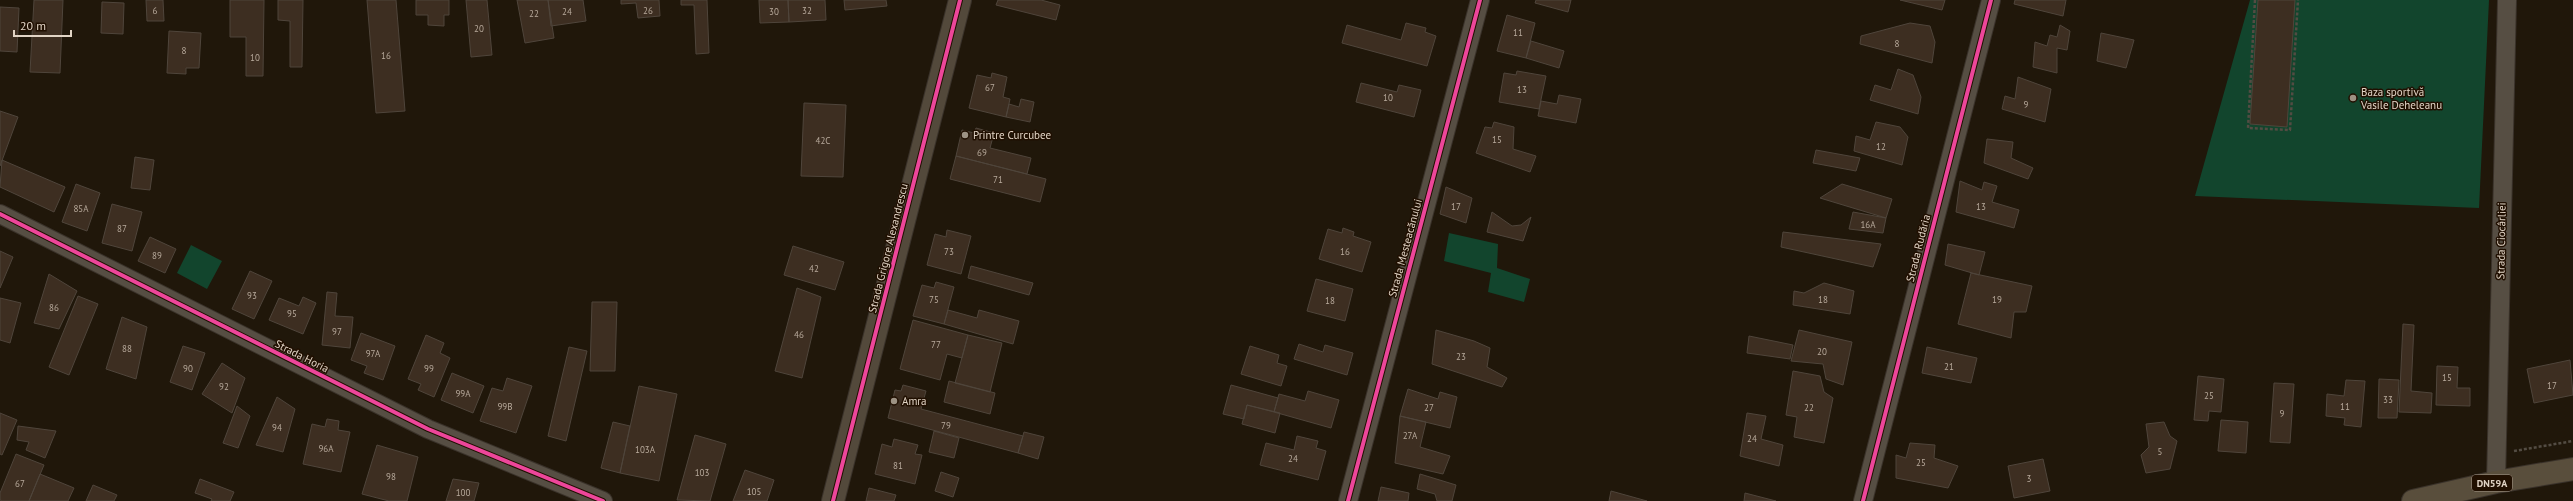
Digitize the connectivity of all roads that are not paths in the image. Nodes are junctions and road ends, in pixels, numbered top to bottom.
1 (960, 0) edge
2 (1480, 0) edge
3 (1991, 0) edge
4 (2507, 0) edge
5 (0, 214) edge
6 (2573, 469) edge
7 (2496, 482) junction
8 (603, 501) edge
9 (833, 501) edge
10 (1348, 501) edge
11 (1863, 501) edge
12 (2412, 501) edge

1 - 9 street, Strada Grigore Alexandrescu
2 - 10 street, Strada Mesteacănului
3 - 11 street, Strada Rudăria
4 - 7 street, Strada Ciocârliei
5 - 8 street, Strada Horia
6 - 7 main road, DN59A
7 - 12 main road, DN59A

